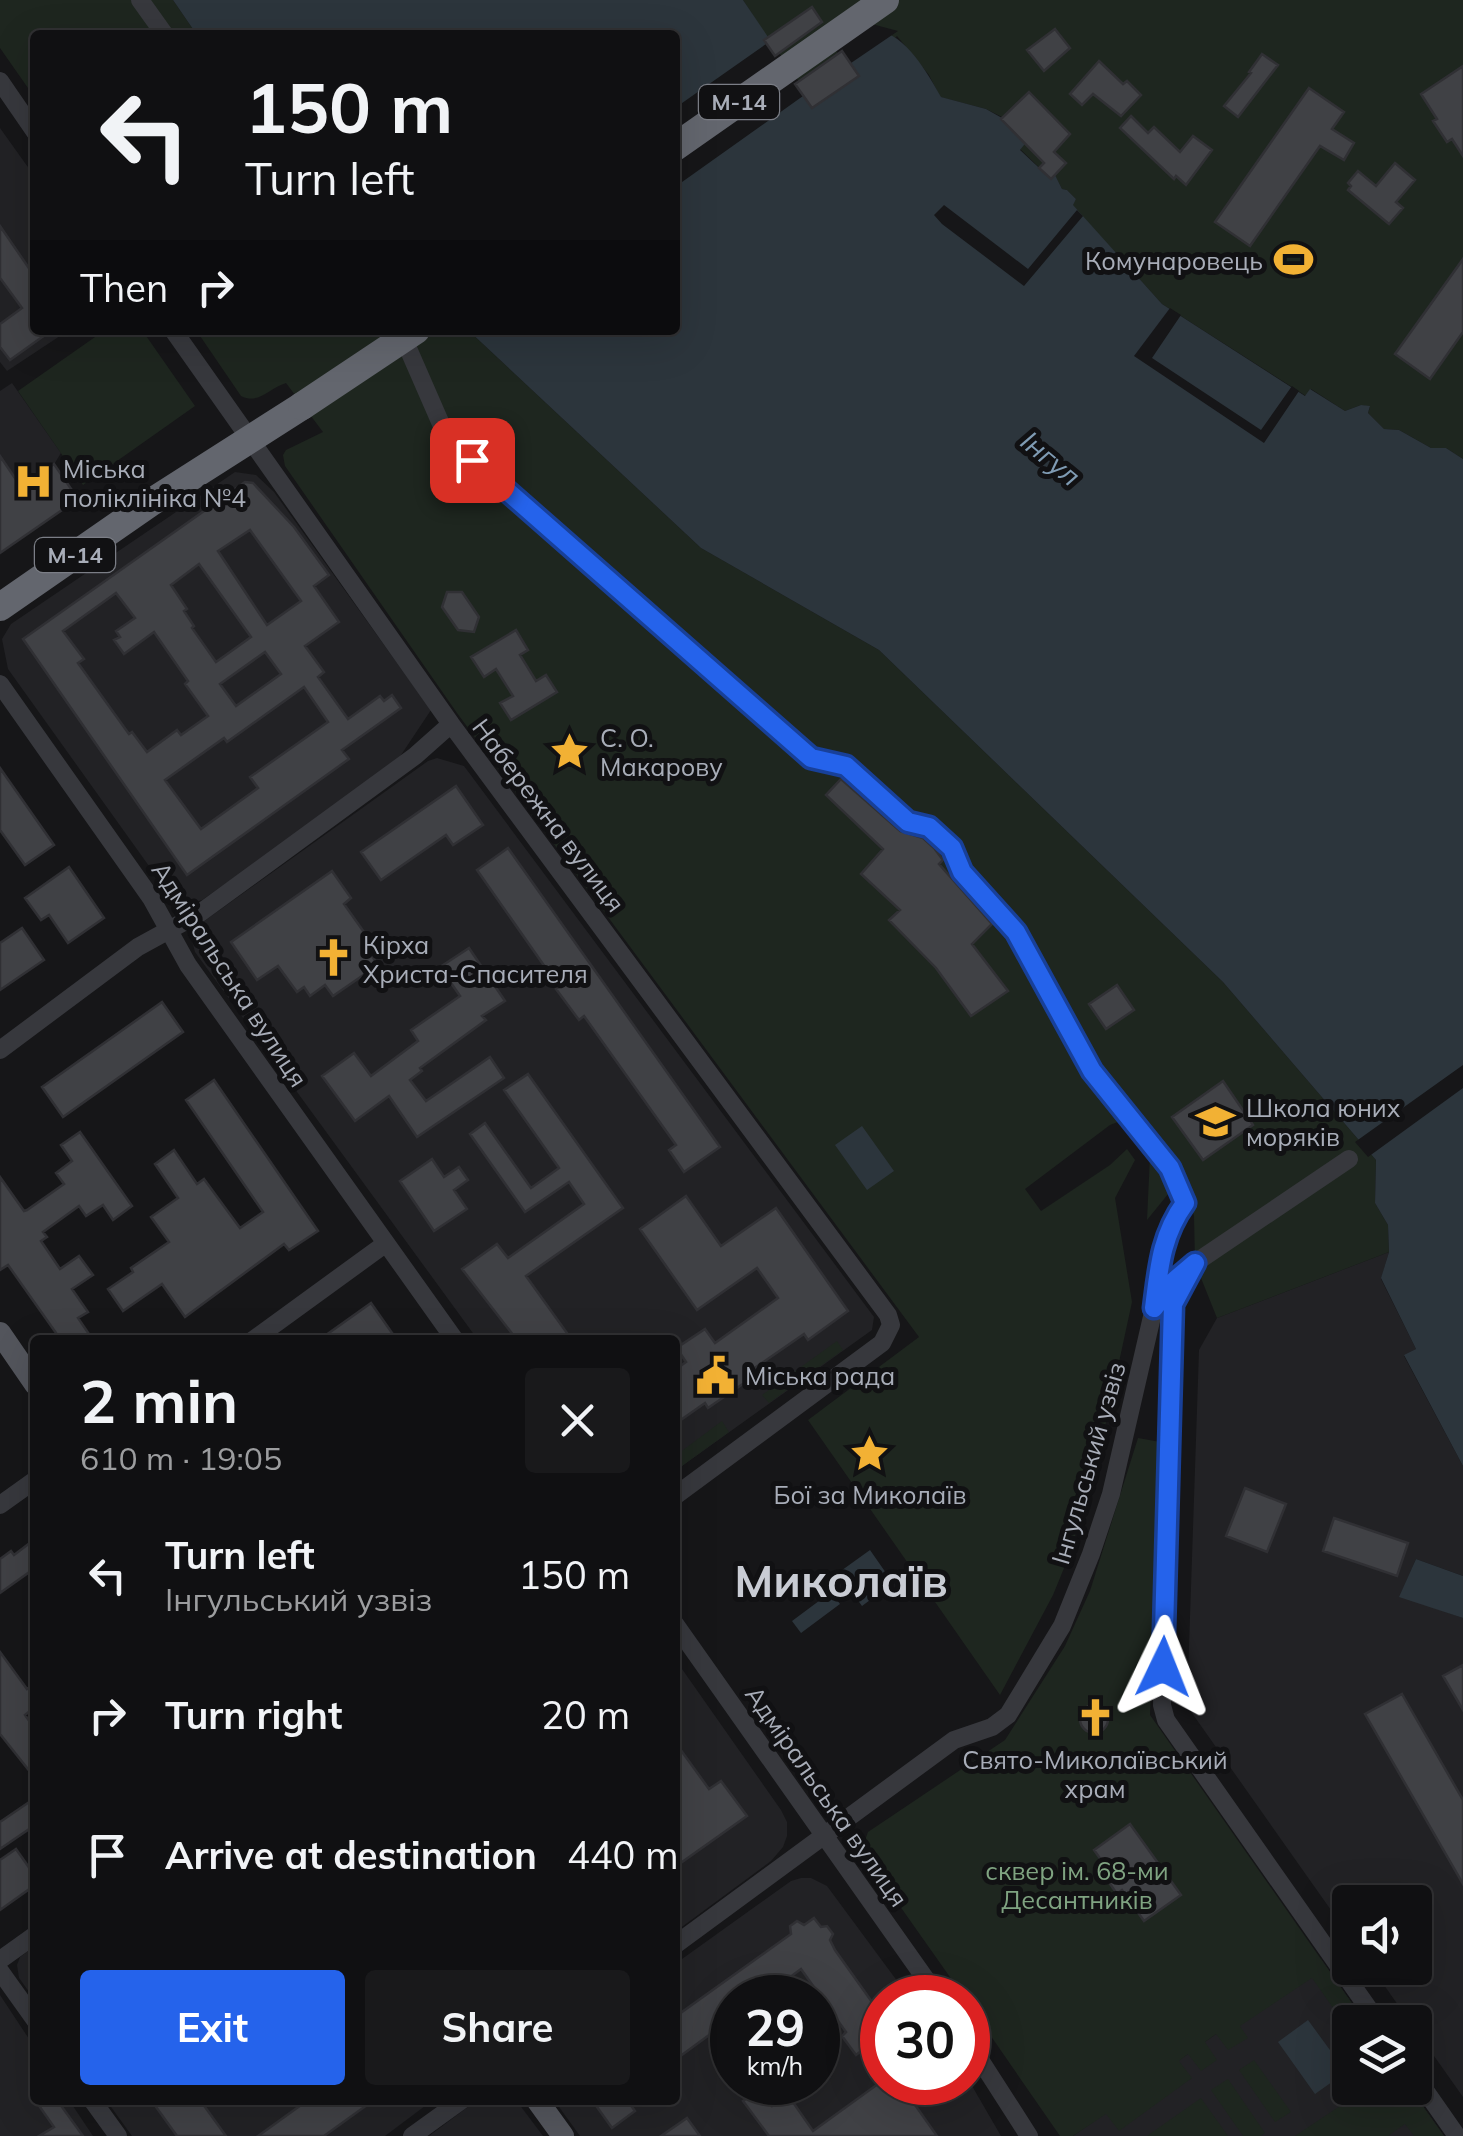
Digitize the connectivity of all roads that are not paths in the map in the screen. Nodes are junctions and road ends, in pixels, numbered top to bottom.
1 (140, 0) edge
2 (885, 0) edge
3 (161, 30) edge
4 (0, 81) edge
5 (30, 125) edge
6 (680, 144) edge
7 (176, 335) edge
8 (402, 335) edge
9 (408, 335) edge
10 (250, 440) junction
11 (0, 606) edge
12 (0, 684) edge
13 (451, 724) junction
14 (172, 931) junction
15 (0, 1050) edge
16 (1349, 1158) dead end
17 (385, 1244) junction
18 (1195, 1263) junction
19 (1154, 1308) junction
20 (0, 1333) edge
21 (260, 1335) edge
22 (451, 1335) edge
23 (30, 1377) edge
24 (30, 1484) edge
25 (680, 1492) edge
26 (0, 1505) edge
27 (680, 1631) edge
28 (824, 1836) junction
29 (30, 1939) edge
30 (680, 1941) edge
31 (0, 1960) edge
32 (0, 1970) edge
33 (922, 1975) edge
34 (1366, 2005) edge
35 (30, 2013) edge
36 (990, 2075) edge
37 (1432, 2100) edge
38 (96, 2105) edge
39 (455, 2105) edge
40 (540, 2105) edge
41 (118, 2136) edge
42 (412, 2136) edge
43 (562, 2136) edge
44 (1029, 2136) edge
45 (1457, 2136) edge

1 - 3 street
2 - 6 highway, М-14
4 - 5 street
7 - 10 street, Набережна вулиця
8 - 19 street
9 - 10 highway, М-14, bridge
10 - 11 highway, М-14
10 - 13 street, Набережна вулиця
12 - 14 street, Адміральська вулиця
13 - 14 street
13 - 25 street, Набережна вулиця
14 - 15 street
14 - 17 street, Адміральська вулиця
16 - 18 street
17 - 21 street
17 - 22 street, Адміральська вулиця
18 - 19 street, Інгульський узвіз
18 - 34 street
19 - 28 street, Інгульський узвіз
20 - 23 main road
24 - 26 street
27 - 28 street, Адміральська вулиця
28 - 30 street
28 - 33 street, Адміральська вулиця
29 - 31 street
32 - 35 street
36 - 44 street
37 - 45 street
38 - 41 street
39 - 42 street
40 - 43 main road

